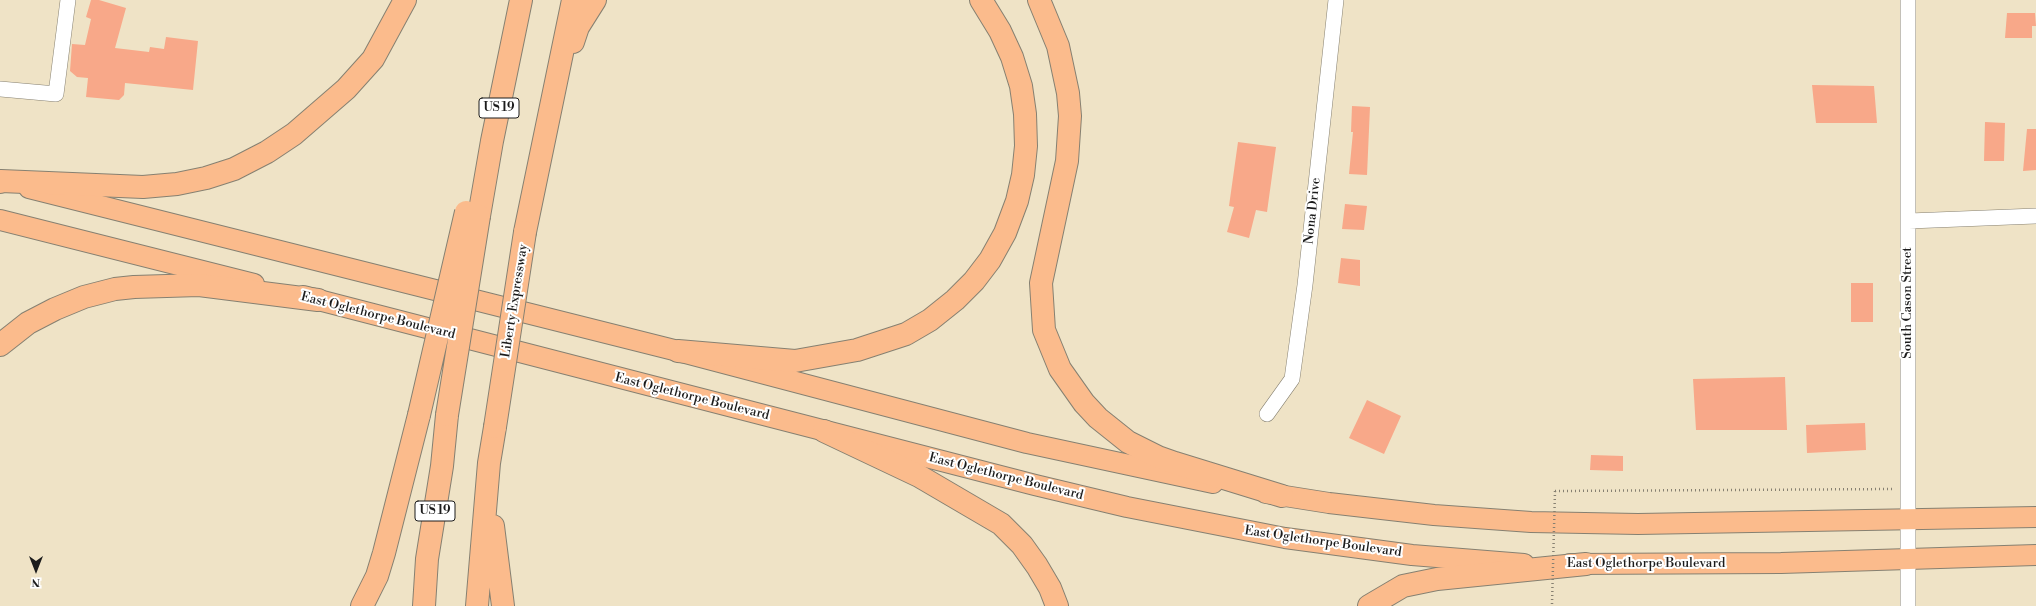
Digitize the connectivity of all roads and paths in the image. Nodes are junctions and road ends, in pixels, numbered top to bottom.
1 (68, 0) edge
2 (405, 0) edge
3 (521, 0) edge
4 (573, 0) edge
5 (595, 0) edge
6 (981, 0) edge
7 (1038, 0) edge
8 (1336, 0) edge
9 (1908, 0) edge
10 (0, 89) edge
11 (547, 123) junction
12 (0, 181) edge
13 (473, 214) junction
14 (2036, 216) edge
15 (0, 220) edge
16 (1909, 221) junction
17 (318, 300) junction
18 (0, 345) edge
19 (678, 351) junction
20 (1267, 414) dead end
21 (824, 431) junction
22 (489, 463) junction
23 (1908, 489) junction
24 (1282, 496) junction
25 (2036, 517) edge
26 (1909, 518) junction
27 (2036, 555) edge
28 (1909, 560) junction
29 (1586, 564) junction
30 (1552, 604) dead end
31 (362, 606) edge
32 (424, 606) edge
33 (477, 606) edge
34 (503, 606) edge
35 (1057, 606) edge
36 (1369, 606) edge
37 (1908, 606) edge

1 - 10 street
2 - 12 highway
3 - 13 highway, US 19
4 - 11 highway, Liberty Expressway
5 - 11 highway
6 - 19 highway
7 - 24 highway
8 - 20 street, Nona Drive
9 - 16 street, South Cason Street
11 - 22 highway, Liberty Expressway, bridge
12 - 19 main road
13 - 31 highway, bridge
13 - 32 highway, US 19, bridge
14 - 16 street
15 - 17 main road, East Oglethorpe Boulevard
16 - 23 street, South Cason Street
17 - 18 highway
17 - 21 main road, East Oglethorpe Boulevard
19 - 24 main road
21 - 29 main road, East Oglethorpe Boulevard
21 - 35 highway
22 - 33 highway, Liberty Expressway
22 - 34 highway
23 - 26 street, South Cason Street
23 - 30 path, bridge
24 - 26 main road
25 - 26 main road
26 - 28 street, South Cason Street
27 - 28 main road, East Oglethorpe Boulevard
28 - 29 main road, East Oglethorpe Boulevard
28 - 37 street, South Cason Street
29 - 36 highway

